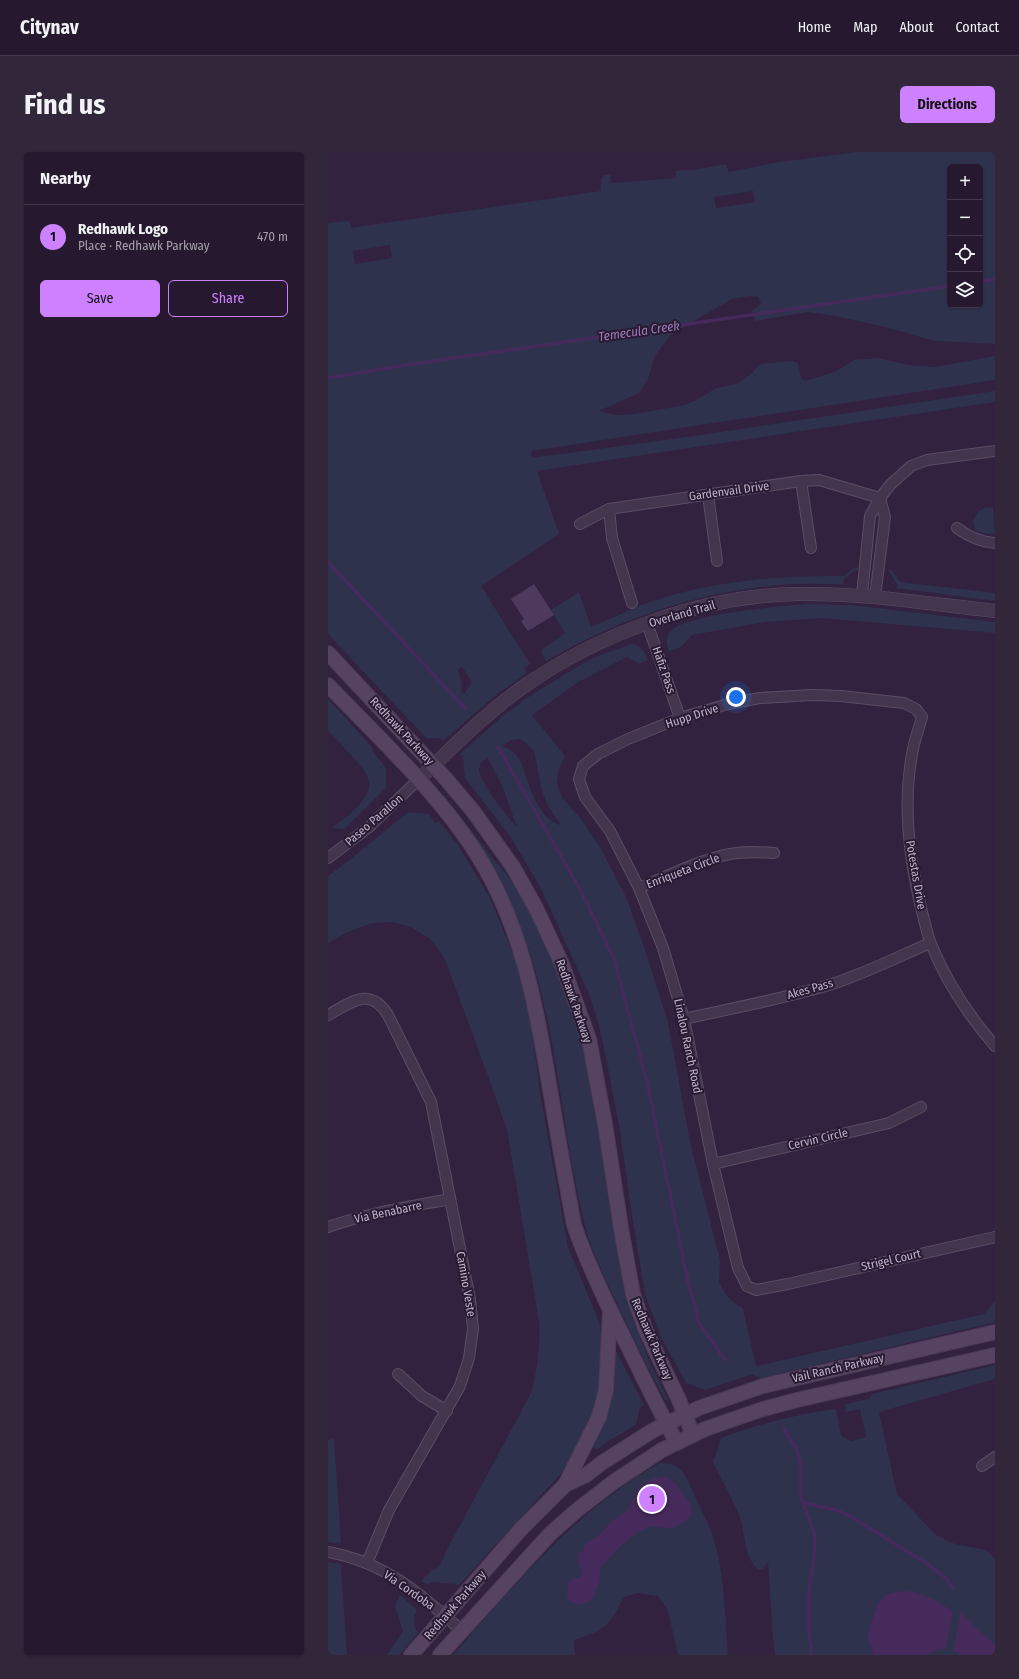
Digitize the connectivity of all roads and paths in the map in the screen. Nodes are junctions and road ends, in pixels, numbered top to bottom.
1 (995, 451) edge
2 (801, 481) junction
3 (708, 495) junction
4 (880, 498) junction
5 (609, 509) junction
6 (580, 524) dead end
7 (957, 528) dead end
8 (995, 543) edge
9 (811, 548) dead end
10 (717, 561) dead end
11 (869, 596) junction
12 (632, 603) dead end
13 (995, 611) edge
14 (647, 623) junction
15 (328, 654) edge
16 (328, 685) edge
17 (895, 702) joint
18 (680, 718) junction
19 (434, 765) junction
20 (579, 779) joint
21 (418, 780) junction
22 (330, 853) edge
23 (774, 853) dead end
24 (639, 888) junction
25 (930, 943) junction
26 (328, 1014) edge
27 (684, 1019) junction
28 (995, 1046) edge
29 (921, 1107) dead end
30 (713, 1164) junction
31 (450, 1199) junction
32 (328, 1227) edge
33 (995, 1237) edge
34 (788, 1284) joint
35 (610, 1311) junction
36 (995, 1332) edge
37 (995, 1355) edge
38 (398, 1374) dead end
39 (447, 1411) junction
40 (685, 1415) junction
41 (667, 1424) junction
42 (693, 1435) junction
43 (677, 1443) junction
44 (995, 1457) edge
45 (982, 1466) dead end
46 (565, 1485) junction
47 (328, 1552) edge
48 (367, 1563) junction
49 (445, 1616) junction
50 (462, 1631) junction
51 (411, 1655) edge
52 (440, 1655) edge

1 - 4 street
2 - 3 street, Gardenvail Drive
2 - 4 street, Gardenvail Drive
2 - 9 street
3 - 5 street, Gardenvail Drive
3 - 10 street
4 - 11 street
4 - 11 street
5 - 6 street, Gardenvail Drive
5 - 12 street
7 - 8 street
11 - 13 street, Overland Trail
11 - 14 street, Overland Trail
14 - 18 street, Hafiz Pass
14 - 19 street, Overland Trail
15 - 19 main road, Redhawk Parkway
16 - 21 main road, Redhawk Parkway
17 - 18 street, Hupp Drive
17 - 25 street, Potestas Drive
18 - 20 street, Hupp Drive
19 - 21 street, Overland Trail
19 - 40 main road, Redhawk Parkway
20 - 24 street, Linalou Ranch Road
21 - 22 street, Paseo Parallon
21 - 35 main road, Redhawk Parkway
23 - 24 street, Enriqueta Circle
24 - 27 street, Linalou Ranch Road
25 - 27 street, Akes Pass
25 - 28 street, Potestas Drive
26 - 31 street, Camino Veste
27 - 30 street, Linalou Ranch Road
29 - 30 street, Cervin Circle
30 - 34 street, Linalou Ranch Road
31 - 32 street, Via Benabarre
31 - 39 street, Camino Veste
33 - 34 street, Strigel Court
35 - 41 main road, Redhawk Parkway
35 - 46 main road
36 - 40 main road, Vail Ranch Parkway
37 - 42 main road, Vail Ranch Parkway
38 - 39 street
39 - 48 street, Camino Veste
40 - 41 main road, Redhawk Parkway
40 - 42 main road, Redhawk Parkway
41 - 43 main road, Redhawk Parkway
41 - 46 main road, Redhawk Parkway
42 - 43 main road, Redhawk Parkway
43 - 50 main road, Redhawk Parkway
44 - 45 street
46 - 49 main road, Redhawk Parkway
47 - 48 street, Via Cordoba
48 - 49 street, Via Cordoba
49 - 50 street, Via Cordoba
49 - 51 main road, Redhawk Parkway
50 - 52 main road, Redhawk Parkway

